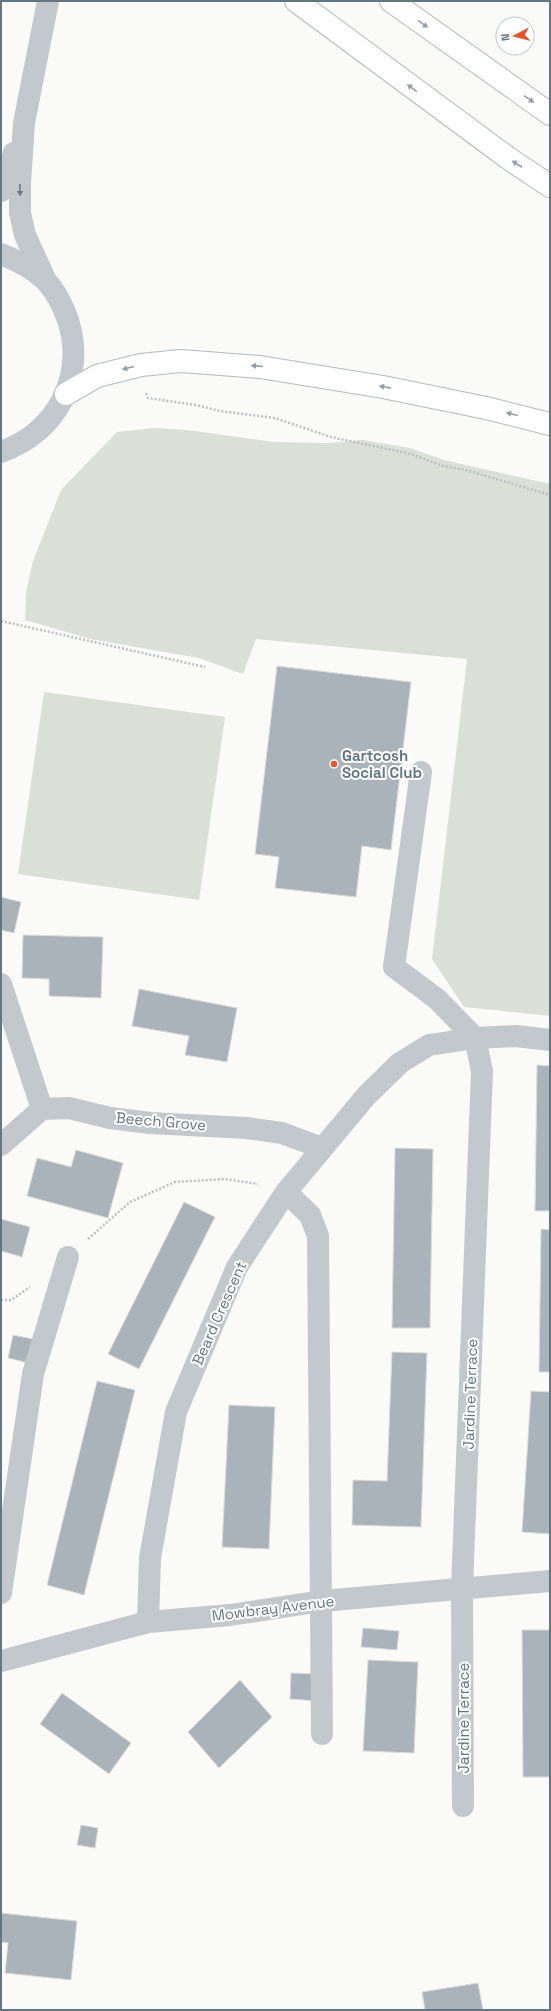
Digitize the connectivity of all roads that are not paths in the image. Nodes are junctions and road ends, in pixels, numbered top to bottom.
1 (48, 1) edge
2 (296, 1) edge
3 (391, 1) edge
4 (550, 114) edge
5 (24, 123) junction
6 (550, 186) edge
7 (1, 191) edge
8 (1, 254) edge
9 (46, 281) junction
10 (66, 394) junction
11 (550, 424) edge
12 (8, 450) edge
13 (1, 465) edge
14 (421, 772) dead end
15 (1, 984) edge
16 (475, 1038) junction
17 (550, 1040) edge
18 (42, 1109) junction
19 (5, 1142) edge
20 (322, 1148) junction
21 (286, 1192) junction
22 (68, 1257) road end
23 (550, 1581) edge
24 (462, 1588) junction
25 (1, 1593) edge
26 (322, 1601) junction
27 (148, 1622) junction
28 (1, 1661) edge
29 (322, 1734) dead end
30 (463, 1806) dead end

1 - 5 street
6 -> 2 highway
3 -> 4 highway
5 - 7 street
5 -> 9 street
8 - 9 street
9 - 10 street
11 -> 10 highway
10 - 12 street
12 - 13 street
14 - 16 street
15 - 18 street
16 - 17 street, Beard Crescent
16 - 20 street, Beard Crescent
16 - 24 street, Jardine Terrace
18 - 19 street
18 - 20 street, Beech Grove
20 - 21 street, Beard Crescent
21 - 26 street
21 - 27 street, Beard Crescent
22 - 25 street
23 - 24 street, Mowbray Avenue
24 - 26 street, Mowbray Avenue
24 - 30 street, Jardine Terrace
26 - 27 street, Mowbray Avenue
26 - 29 street
27 - 28 street, Mowbray Avenue

